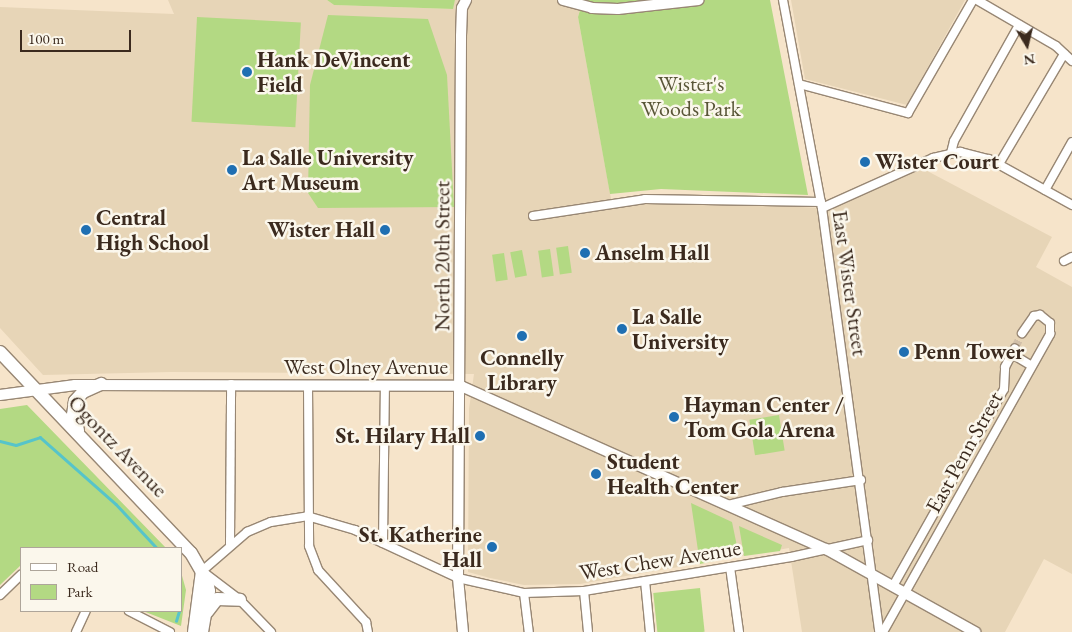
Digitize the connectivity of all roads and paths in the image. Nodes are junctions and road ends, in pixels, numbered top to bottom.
1 (466, 0) edge
2 (563, 0) edge
3 (698, 0) edge
4 (783, 0) edge
5 (975, 0) edge
6 (1019, 25) junction
7 (1064, 54) junction
8 (1072, 61) edge
9 (799, 84) junction
10 (1072, 142) edge
11 (951, 153) junction
12 (999, 164) junction
13 (1045, 190) junction
14 (822, 205) junction
15 (1072, 205) edge
16 (534, 216) dead end
17 (1072, 257) edge
18 (1064, 261) dead end
19 (1022, 333) tunnel mouth
20 (0, 352) edge
21 (1032, 366) junction
22 (101, 384) junction
23 (231, 384) junction
24 (308, 385) junction
25 (385, 386) junction
26 (461, 386) junction
27 (33, 388) junction
28 (0, 394) edge
29 (80, 435) junction
30 (861, 480) junction
31 (728, 505) junction
32 (307, 516) junction
33 (868, 540) junction
34 (384, 543) junction
35 (230, 544) junction
36 (826, 549) junction
37 (730, 566) junction
38 (202, 571) junction
39 (872, 573) junction
40 (20, 576) edge
41 (458, 578) junction
42 (644, 581) junction
43 (893, 586) junction
44 (584, 591) junction
45 (524, 593) junction
46 (0, 594) edge
47 (906, 594) junction
48 (240, 600) junction
49 (86, 612) edge
50 (131, 612) edge
51 (207, 612) junction
52 (76, 632) edge
53 (170, 632) edge
54 (194, 632) edge
55 (202, 632) edge
56 (271, 632) edge
57 (368, 632) edge
58 (462, 632) edge
59 (529, 632) edge
60 (588, 632) edge
61 (650, 632) edge
62 (739, 632) edge
63 (879, 632) edge
64 (883, 632) edge
65 (975, 632) edge

1 - 26 street, North 20th Street
2 - 3 street
4 - 9 street, East Wister Street
5 - 6 street
5 - 9 street
6 - 7 street
6 - 11 street
7 - 8 street
7 - 12 street
9 - 14 street, East Wister Street
10 - 13 street
11 - 12 street
11 - 14 street
12 - 13 street
13 - 15 street
14 - 16 street
14 - 30 street, East Wister Street
17 - 18 street
19 - 21 street, East Penn Street
20 - 27 main road, Ogontz Avenue
21 - 43 street, East Penn Street
21 - 47 street, East Penn Street
22 - 23 street, West Olney Avenue
22 - 27 street, West Olney Avenue
22 - 29 main road
23 - 24 street, West Olney Avenue
23 - 35 street
24 - 25 street, West Olney Avenue
24 - 32 street
25 - 26 street, West Olney Avenue
25 - 34 street
26 - 31 street, West Olney Avenue
26 - 41 street, North 20th Street
27 - 28 street, West Olney Avenue
27 - 29 main road, Ogontz Avenue
29 - 38 main road, Ogontz Avenue
30 - 31 street
30 - 33 street, East Wister Street
31 - 36 street, West Olney Avenue
32 - 34 street, West Chew Avenue
32 - 35 street
32 - 57 street
33 - 36 street, West Chew Avenue
33 - 39 street, East Wister Street
34 - 41 street, West Chew Avenue
35 - 38 street
36 - 37 street, West Chew Avenue
36 - 39 street, West Olney Avenue
37 - 42 street, West Chew Avenue
37 - 62 street
38 - 48 street
38 - 51 main road, Ogontz Avenue
38 - 54 main road
39 - 43 street, West Olney Avenue
39 - 63 street, East Wister Street
40 - 46 street
41 - 45 street, West Chew Avenue
41 - 58 street, North 20th Street
42 - 44 street, West Chew Avenue
42 - 61 street
43 - 47 street, West Olney Avenue
44 - 45 street, West Chew Avenue
44 - 60 street
45 - 59 street
47 - 64 street, East Penn Street
47 - 65 street, West Olney Avenue
48 - 51 main road
48 - 56 street
49 - 52 street
50 - 53 street
51 - 55 main road, Ogontz Avenue

